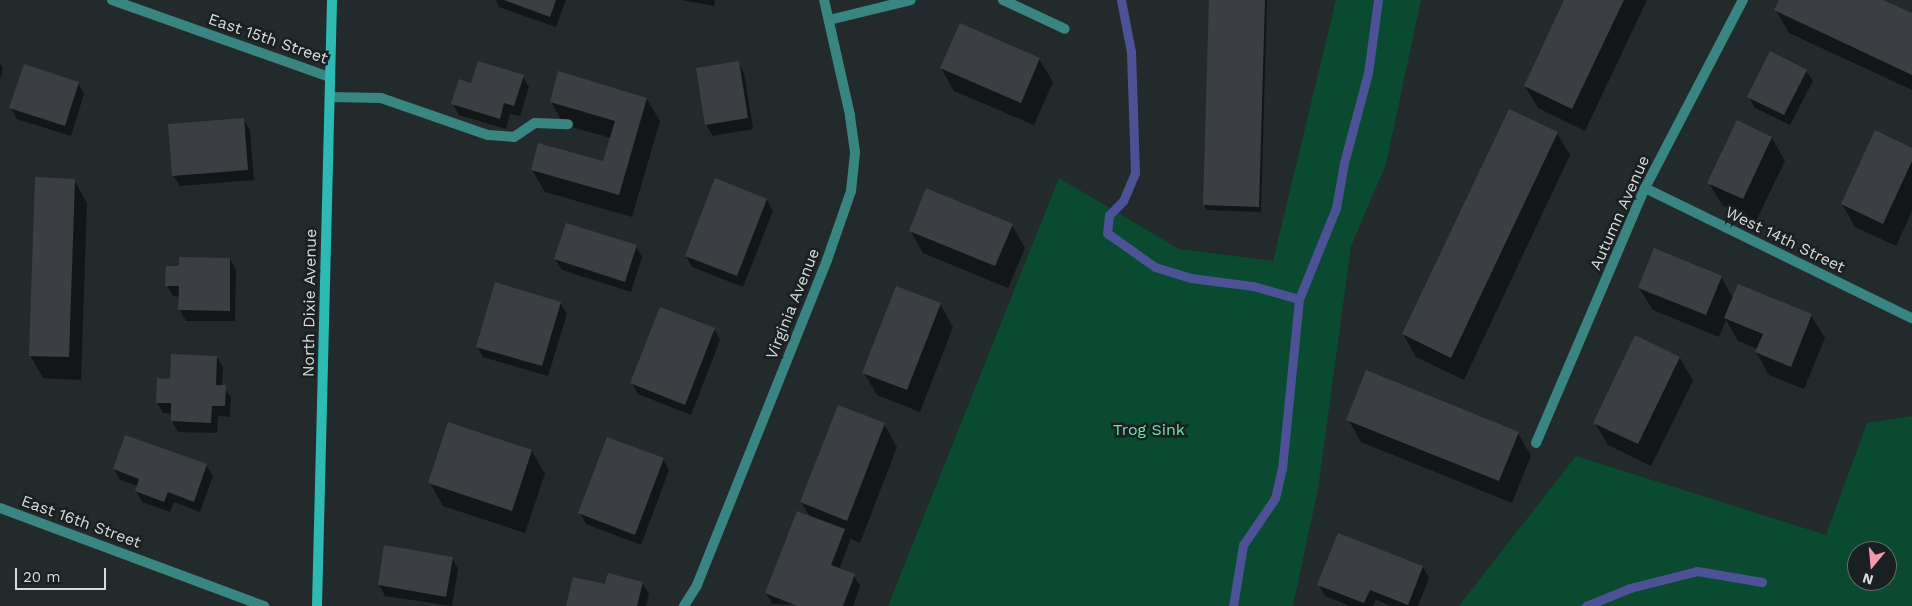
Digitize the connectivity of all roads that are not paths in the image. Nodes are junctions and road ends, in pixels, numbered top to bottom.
1 (112, 0) edge
2 (332, 0) edge
3 (824, 0) edge
4 (911, 0) edge
5 (1003, 0) edge
6 (1742, 0) edge
7 (828, 20) junction
8 (1065, 28) dead end
9 (330, 77) junction
10 (330, 97) junction
11 (568, 124) dead end
12 (1645, 188) junction
13 (1912, 318) edge
14 (1536, 443) dead end
15 (0, 508) edge
16 (264, 606) edge
17 (317, 606) edge
18 (684, 606) edge

1 - 9 street, East 15th Street
2 - 9 street, North Dixie Avenue
3 - 7 street, Virginia Avenue
4 - 7 street
5 - 8 street
6 - 12 street, Autumn Avenue
7 - 18 street, Virginia Avenue
9 - 10 street, North Dixie Avenue
10 - 11 street
10 - 17 street, North Dixie Avenue
12 - 13 street, West 14th Street
12 - 14 street, Autumn Avenue
15 - 16 street, East 16th Street

